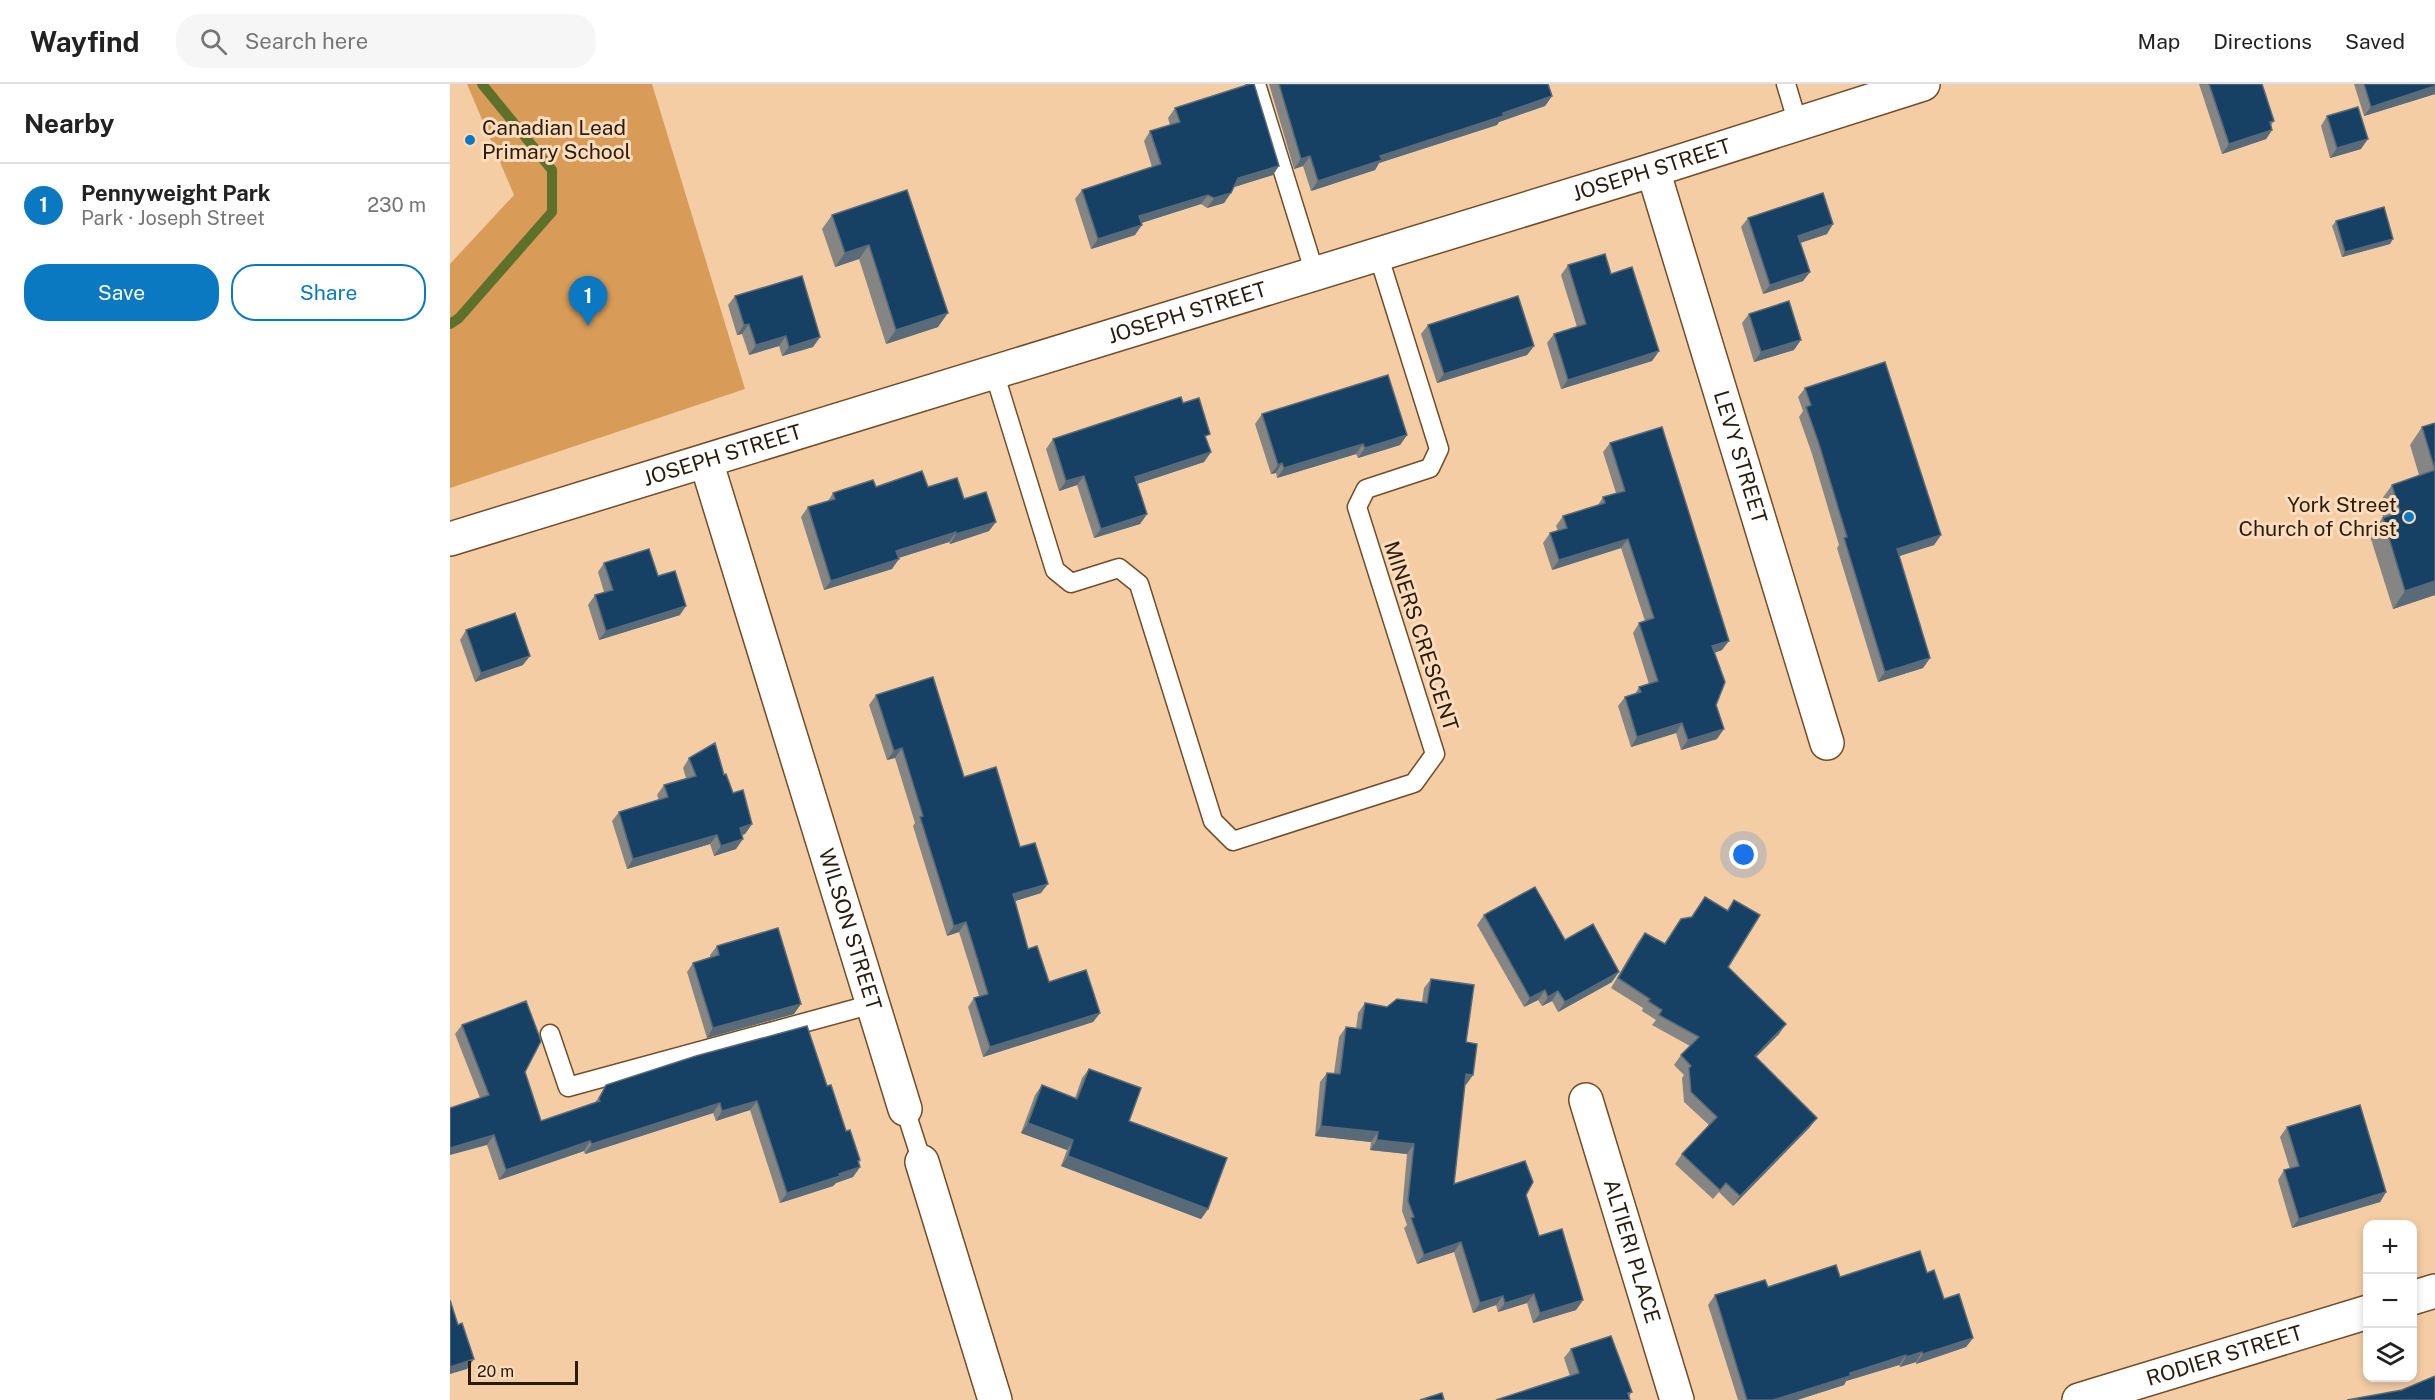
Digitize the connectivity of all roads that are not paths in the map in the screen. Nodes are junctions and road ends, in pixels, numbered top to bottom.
1 (1256, 84) edge
2 (1786, 84) edge
3 (1923, 84) edge
4 (1798, 124) junction
5 (1653, 170) junction
6 (1378, 254) junction
7 (1315, 274) junction
8 (994, 372) junction
9 (706, 460) junction
10 (450, 539) edge
11 (1827, 743) dead end
12 (873, 1004) junction
13 (550, 1034) dead end
14 (1586, 1100) dead end
15 (905, 1108) joint
16 (922, 1162) joint
17 (2435, 1291) edge
18 (2417, 1296) edge
19 (2363, 1313) edge
20 (995, 1400) edge
21 (1677, 1400) edge
22 (2079, 1400) edge

1 - 7 lane
2 - 4 lane
3 - 4 street, JOSEPH STREET
4 - 5 street, JOSEPH STREET
5 - 6 street, JOSEPH STREET
5 - 11 street, LEVY STREET
6 - 7 street, JOSEPH STREET
6 - 8 lane, MINERS CRESCENT
7 - 8 street, JOSEPH STREET
8 - 9 street, JOSEPH STREET
9 - 10 street, JOSEPH STREET
9 - 12 street, WILSON STREET
12 - 13 lane
12 - 15 street, WILSON STREET
14 - 21 street, ALTIERI PLACE
15 - 16 lane, WILSON STREET
16 - 20 street, WILSON STREET
17 - 18 street
19 - 22 street, RODIER STREET

